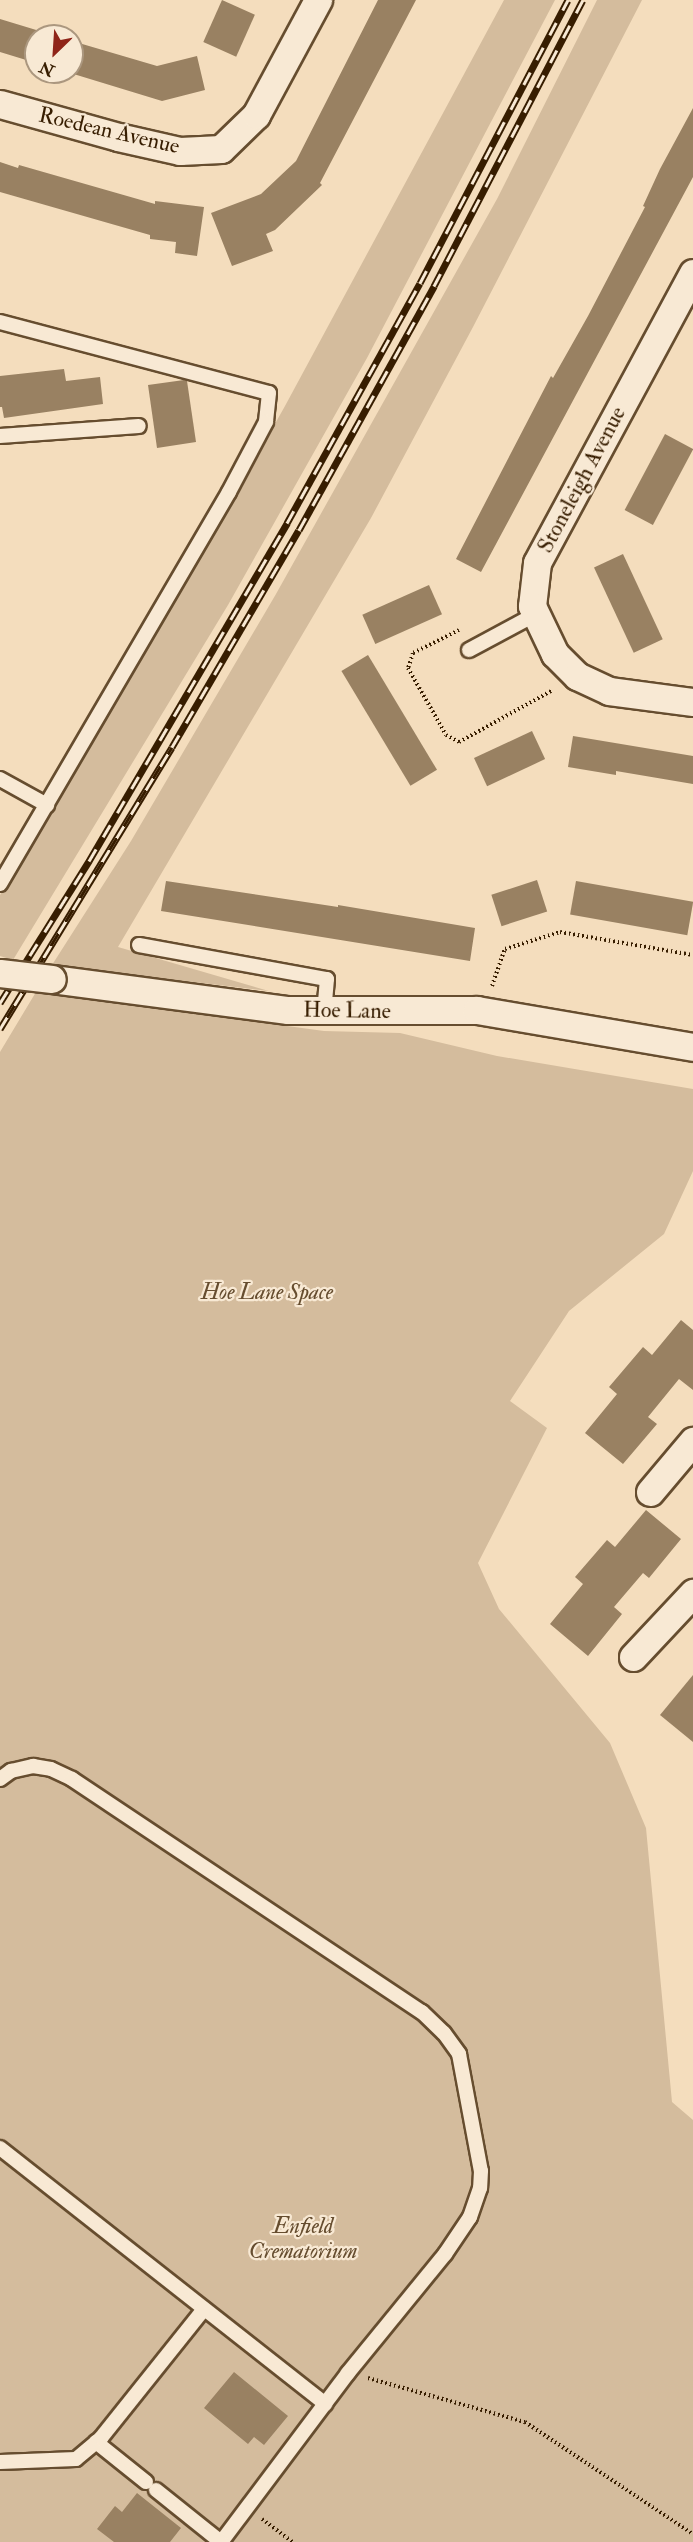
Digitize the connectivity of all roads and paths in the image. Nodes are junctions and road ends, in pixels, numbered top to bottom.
1 (318, 0) edge
2 (0, 104) edge
3 (693, 273) edge
4 (0, 322) edge
5 (139, 426) dead end
6 (0, 436) edge
7 (536, 614) junction
8 (467, 626) dead end
9 (469, 650) dead end
10 (577, 676) junction
11 (693, 702) edge
12 (0, 779) edge
13 (47, 805) junction
14 (0, 884) edge
15 (140, 945) dead end
16 (693, 955) edge
17 (0, 972) edge
18 (324, 1011) junction
19 (490, 1012) junction
20 (693, 1047) edge
21 (693, 1442) edge
22 (650, 1492) dead end
23 (693, 1593) edge
24 (633, 1657) dead end
25 (0, 1779) edge
26 (0, 2148) edge
27 (204, 2309) junction
28 (348, 2373) junction
29 (325, 2404) junction
30 (96, 2442) junction
31 (0, 2462) edge
32 (247, 2507) junction
33 (693, 2534) edge
34 (221, 2542) edge
35 (292, 2542) edge

1 - 2 street, Roedean Avenue
3 - 7 street, Stoneleigh Avenue
4 - 13 lane
5 - 6 lane
7 - 9 lane
7 - 10 street, Stoneleigh Avenue
8 - 10 path
10 - 11 street, Stoneleigh Avenue
12 - 13 lane
13 - 14 lane
15 - 18 lane
16 - 19 path
17 - 18 street, Hoe Lane, bridge
18 - 19 street, Hoe Lane
19 - 20 street, Hoe Lane
21 - 22 street
23 - 24 street
25 - 28 lane
26 - 27 lane
27 - 29 lane
27 - 30 lane
28 - 29 lane
28 - 33 path
29 - 32 lane
30 - 31 lane
30 - 34 lane
32 - 34 lane
32 - 35 path

